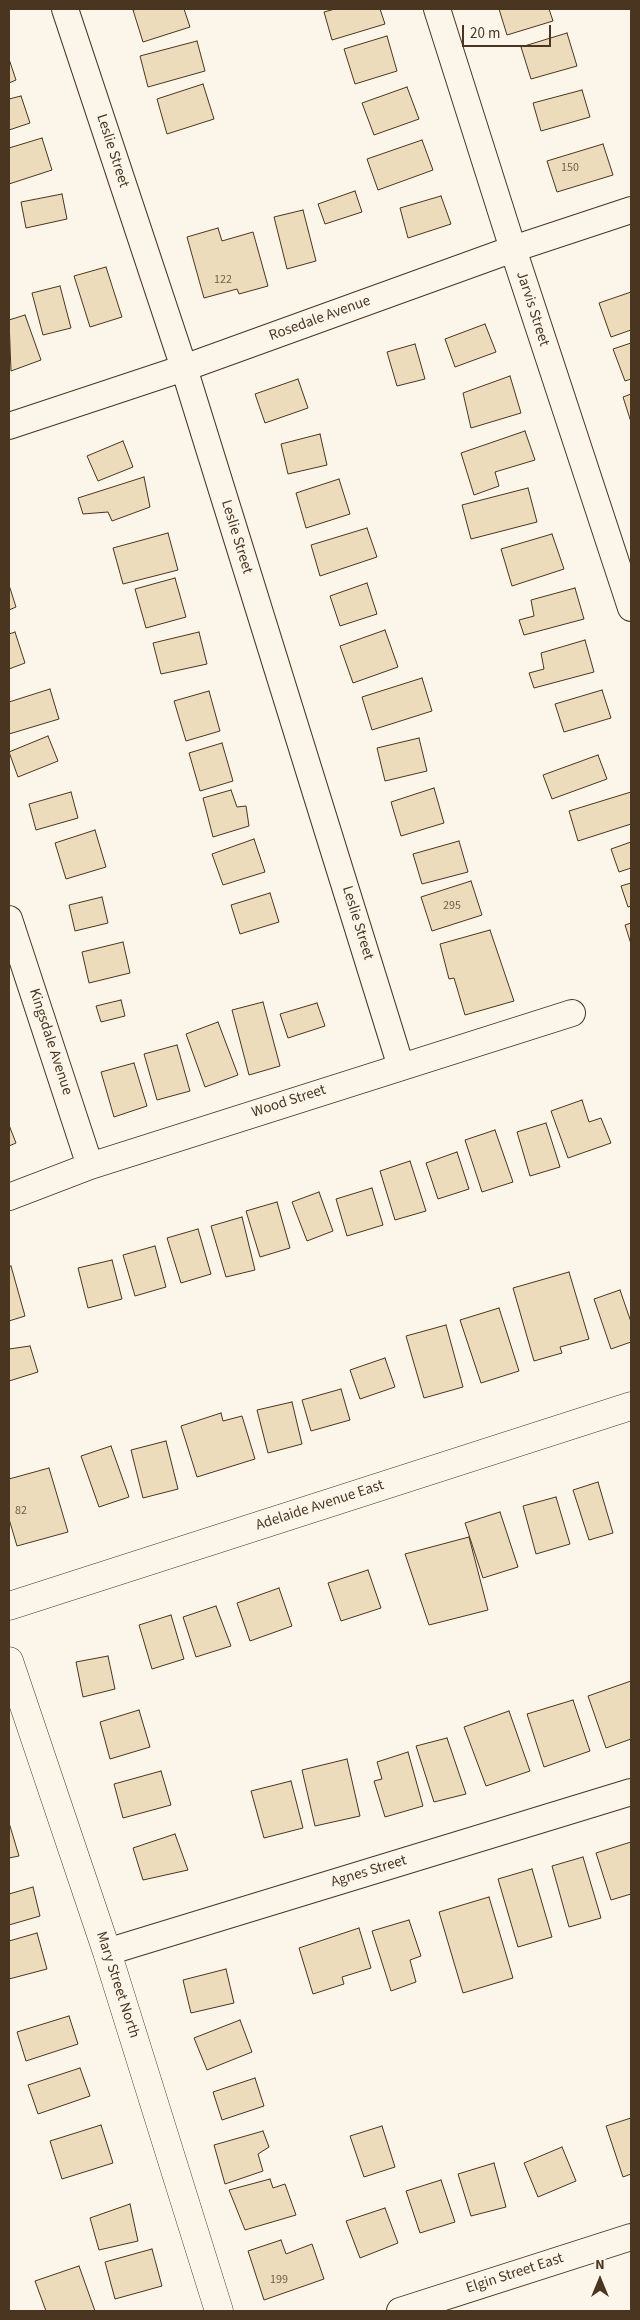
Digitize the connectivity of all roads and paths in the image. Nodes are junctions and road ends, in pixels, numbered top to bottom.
1 (65, 9) edge
2 (437, 9) edge
3 (631, 210) edge
4 (513, 249) junction
5 (184, 368) junction
6 (9, 426) edge
7 (631, 608) edge
8 (9, 919) edge
9 (572, 1013) dead end
10 (401, 1066) junction
11 (90, 1166) junction
12 (9, 1197) edge
13 (631, 1406) edge
14 (9, 1606) edge
15 (9, 1661) edge
16 (631, 1792) edge
17 (107, 1952) junction
18 (631, 2237) edge
19 (219, 2311) edge
20 (400, 2311) edge

1 - 5 street, Leslie Street
2 - 4 street, Jarvis Street
3 - 4 street, Rosedale Avenue
4 - 5 street, Rosedale Avenue
4 - 7 street, Jarvis Street
5 - 6 street, Rosedale Avenue
5 - 10 street, Leslie Street
8 - 11 street, Kingsdale Avenue
9 - 10 street, Wood Street
10 - 11 street, Wood Street
11 - 12 street, Wood Street
13 - 14 street, Adelaide Avenue East
15 - 17 street, Mary Street North
16 - 17 street, Agnes Street
17 - 19 street, Mary Street North
18 - 20 street, Elgin Street East

